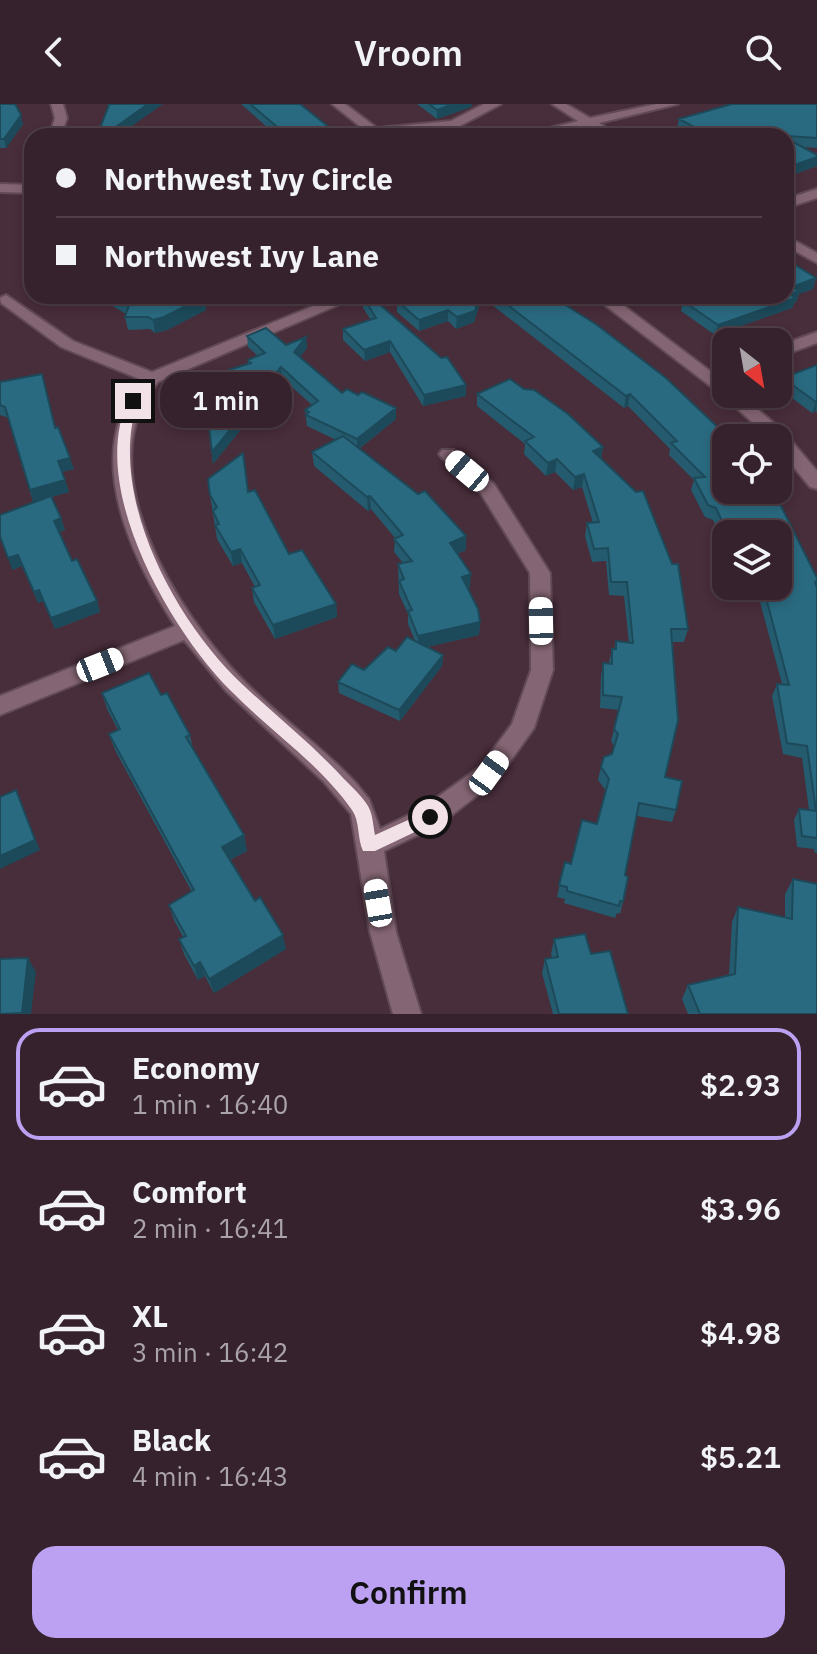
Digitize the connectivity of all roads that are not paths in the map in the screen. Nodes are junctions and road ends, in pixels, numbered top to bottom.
1 (57, 104) edge
2 (338, 104) edge
3 (495, 104) edge
4 (558, 104) edge
5 (672, 104) edge
6 (590, 123) junction
7 (58, 128) edge
8 (370, 128) edge
9 (424, 128) edge
10 (565, 128) edge
11 (598, 128) edge
12 (24, 186) edge
13 (0, 188) edge
14 (817, 193) edge
15 (794, 201) edge
16 (794, 245) edge
17 (817, 259) edge
18 (6, 300) dead end
19 (332, 304) edge
20 (613, 304) edge
21 (817, 337) edge
22 (792, 347) edge
23 (712, 371) edge
24 (152, 378) junction
25 (746, 408) edge
26 (448, 454) dead end
27 (817, 483) edge
28 (187, 630) junction
29 (0, 706) edge
30 (369, 846) junction
31 (407, 1014) edge

1 - 7 street
2 - 8 street
3 - 9 street
4 - 6 street
5 - 6 street
6 - 10 street
6 - 11 street
12 - 13 street
14 - 15 street
16 - 17 street
18 - 24 street
19 - 24 street
20 - 23 street
21 - 22 street
24 - 28 street
25 - 27 street
26 - 30 street
28 - 29 street
28 - 30 street
30 - 31 street

